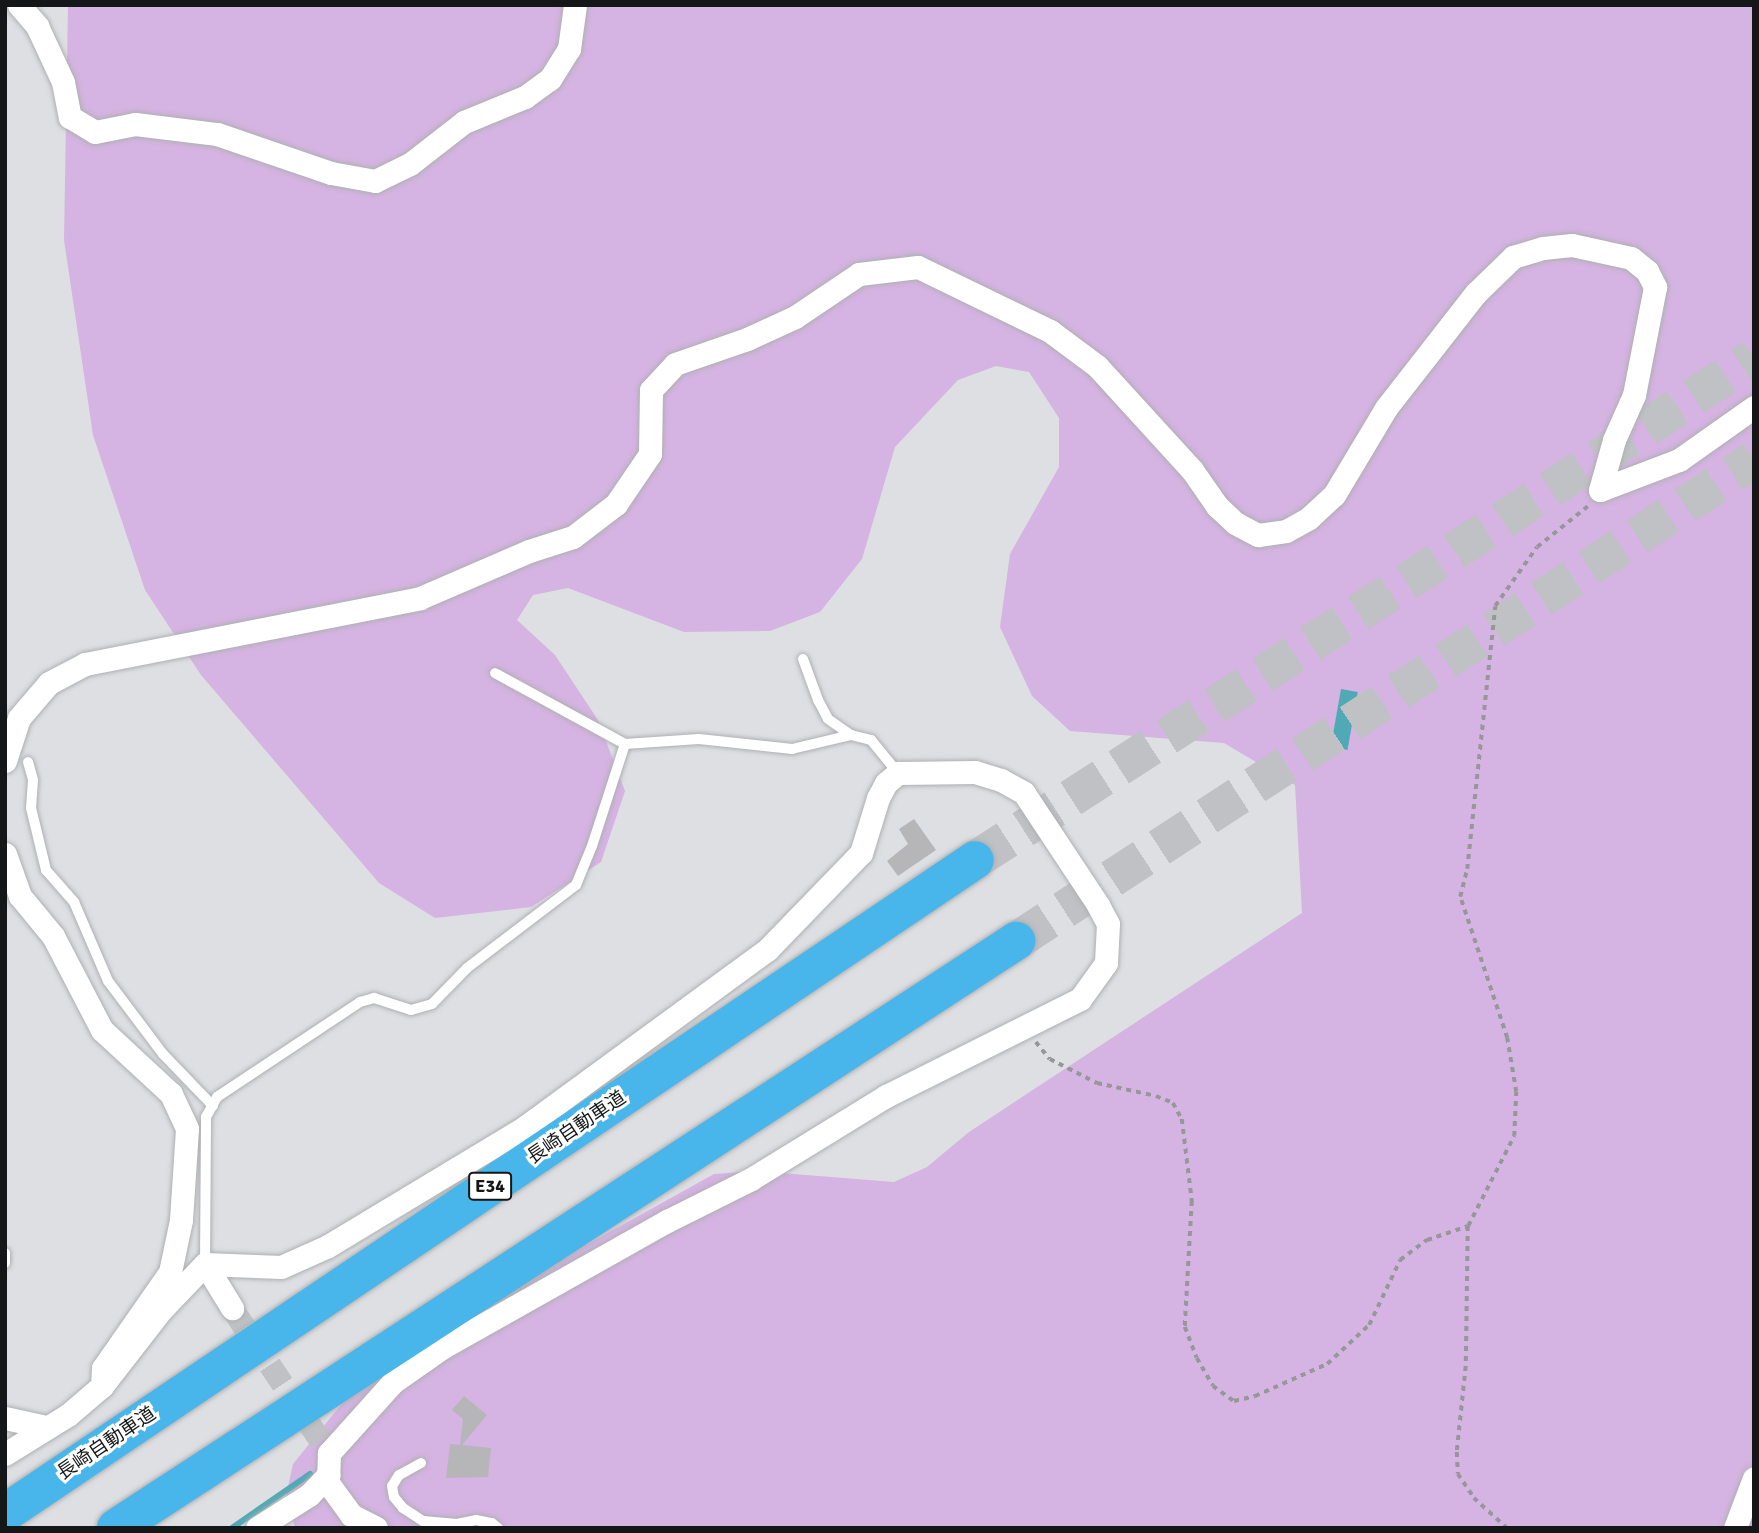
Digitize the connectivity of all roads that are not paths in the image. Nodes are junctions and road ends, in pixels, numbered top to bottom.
1 (19, 5) edge
2 (575, 5) edge
3 (1754, 407) edge
4 (803, 659) dead end
5 (495, 673) dead end
6 (851, 735) junction
7 (625, 744) junction
8 (5, 761) edge
9 (28, 762) dead end
10 (898, 773) junction
11 (5, 854) edge
12 (975, 860) tunnel mouth
13 (1016, 941) tunnel mouth
14 (213, 1106) junction
15 (5, 1253) edge
16 (5, 1263) edge
17 (205, 1264) junction
18 (232, 1308) tunnel mouth
19 (102, 1386) junction
20 (5, 1418) edge
21 (46, 1427) junction
22 (5, 1454) edge
23 (421, 1463) dead end
24 (328, 1475) junction
25 (1754, 1478) edge
26 (5, 1513) edge
27 (116, 1528) edge
28 (257, 1528) edge
29 (376, 1528) edge
30 (498, 1528) edge
31 (1735, 1528) edge

1 - 2 street
3 - 8 street
4 - 6 lane
5 - 7 lane
6 - 7 lane
6 - 10 lane
7 - 14 lane
9 - 14 lane
10 - 17 street
10 - 24 street
11 - 19 street
12 - 26 highway, 長崎自動車道 / E34
13 - 27 highway
14 - 17 lane
15 - 16 lane
17 - 18 street
17 - 19 street
19 - 21 street
20 - 21 street
21 - 22 street
23 - 30 lane
24 - 28 street
24 - 29 street
25 - 31 street

